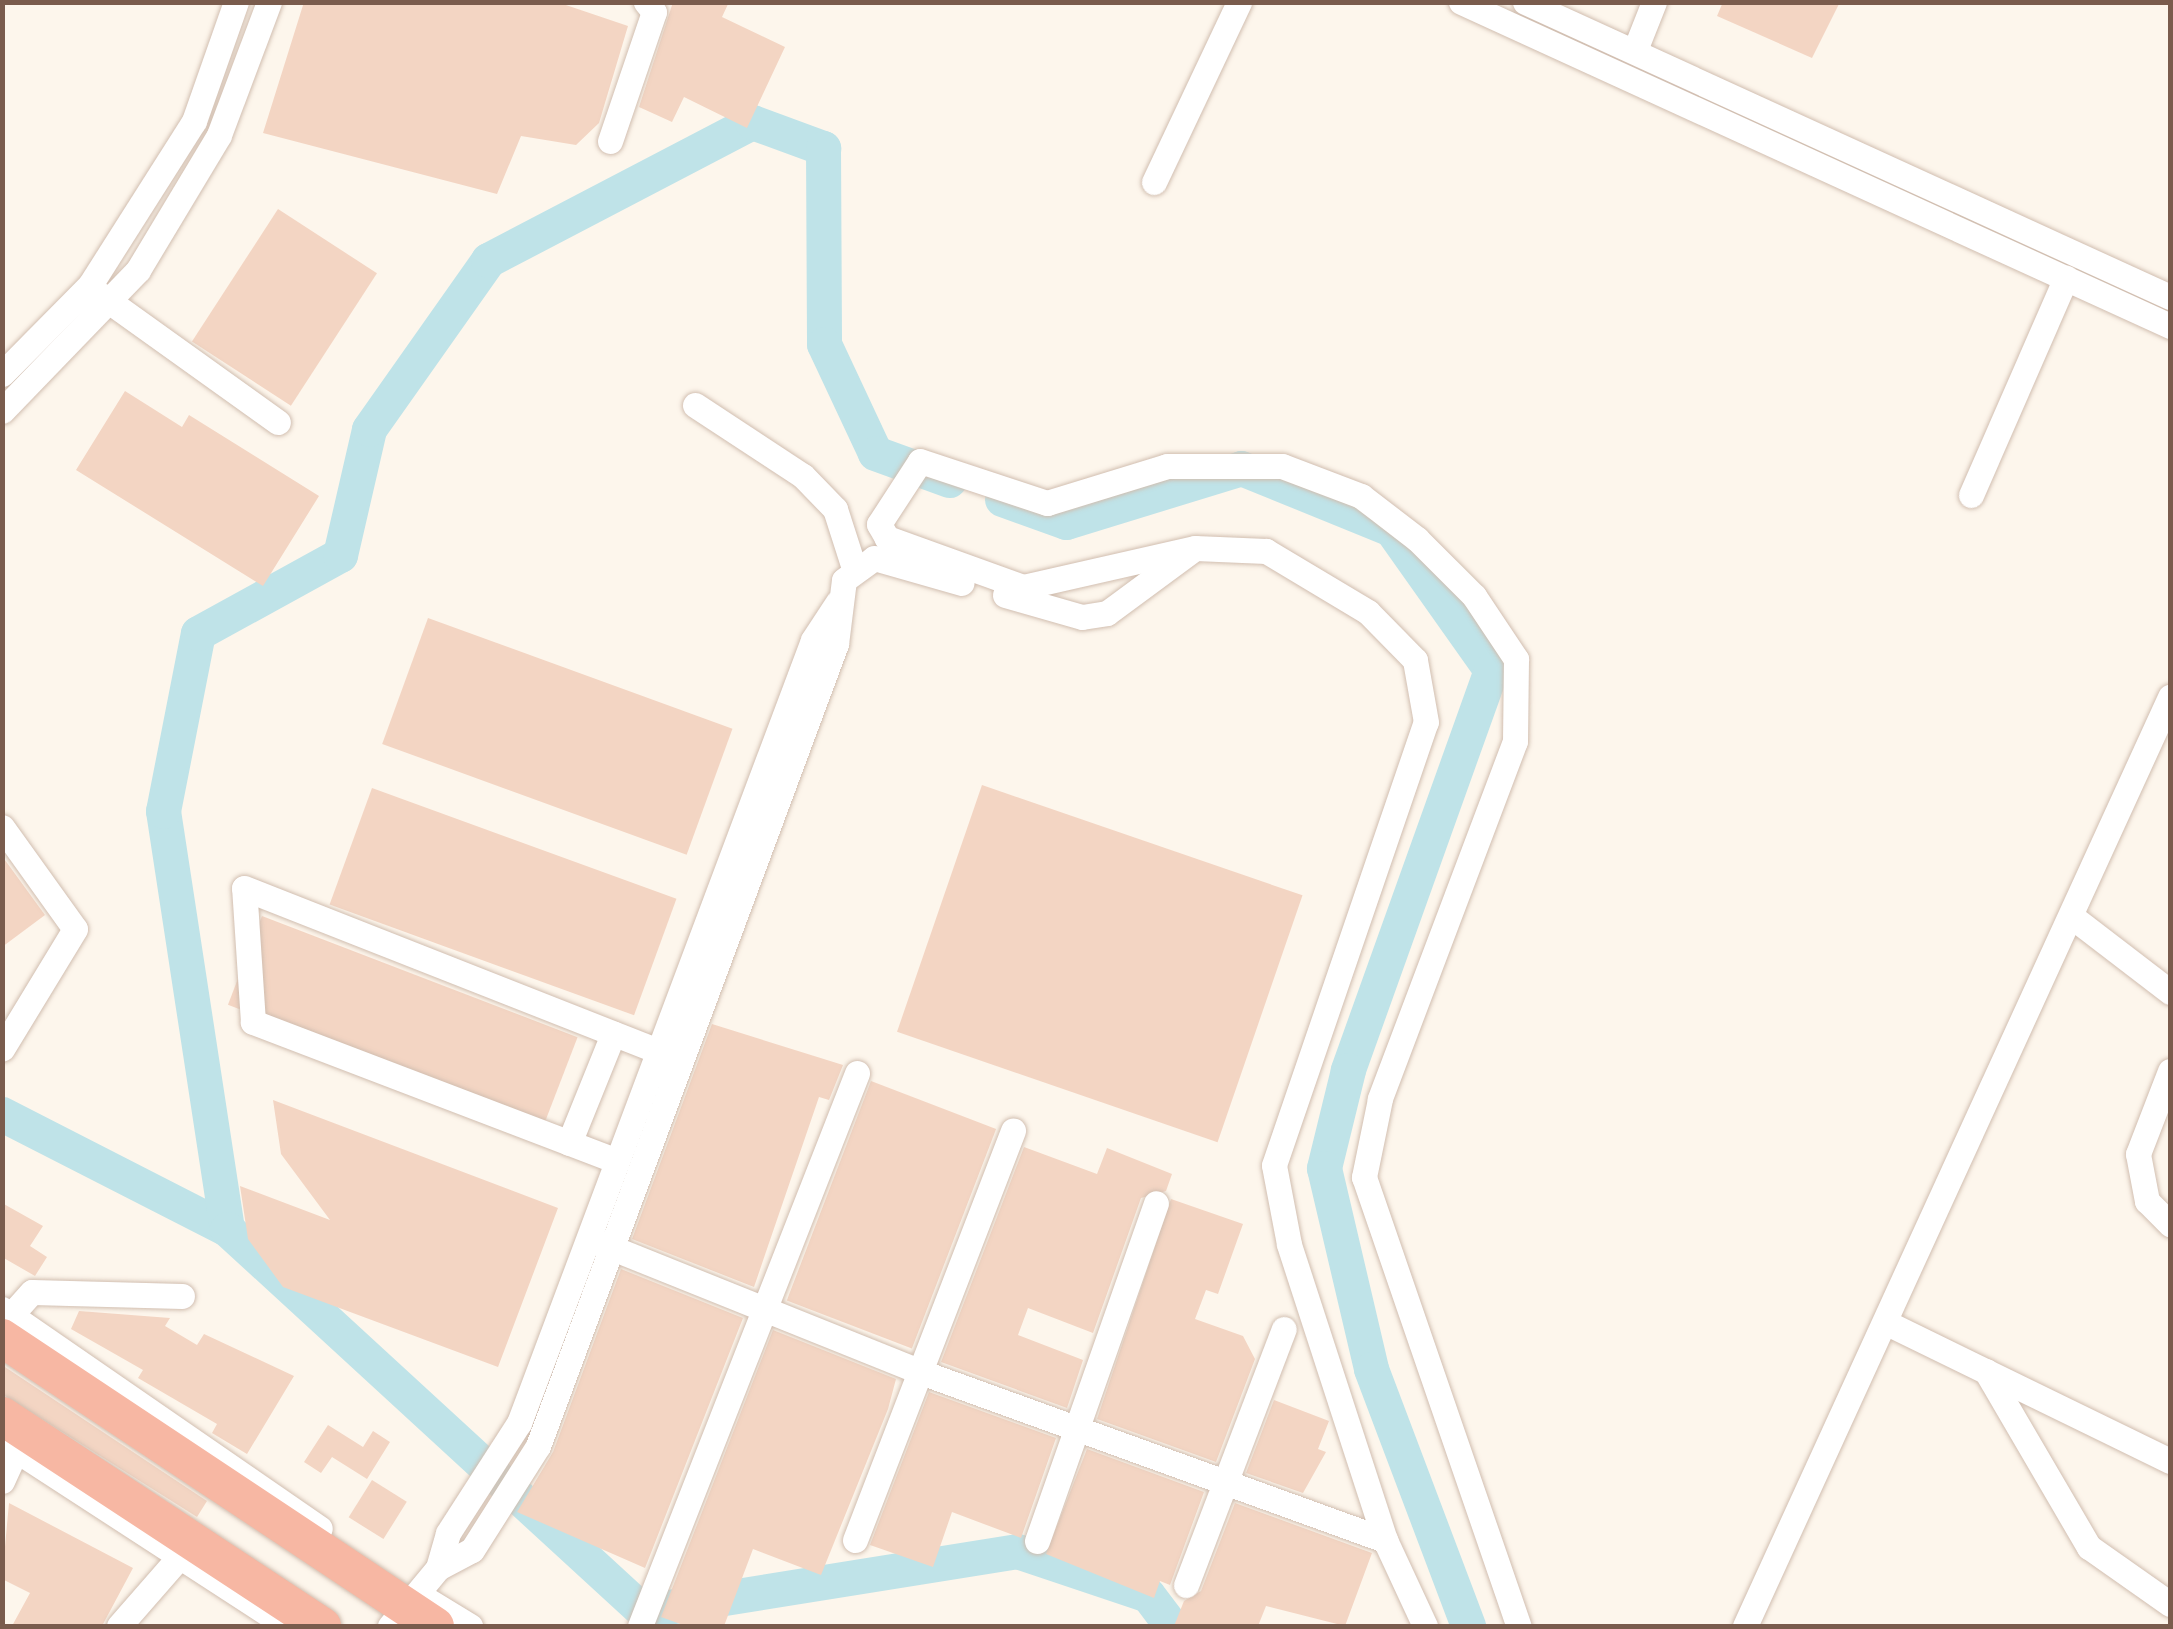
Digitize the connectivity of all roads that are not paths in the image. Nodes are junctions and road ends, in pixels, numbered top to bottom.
1 (236, 2) edge
2 (270, 2) edge
3 (646, 2) edge
4 (1239, 2) edge
5 (1462, 2) edge
6 (1525, 2) edge
7 (1654, 2) edge
8 (1636, 50) junction
9 (194, 121) junction
10 (219, 136) junction
11 (610, 141) dead end
12 (1154, 182) dead end
13 (2066, 278) junction
14 (90, 286) junction
15 (2170, 297) edge
16 (110, 305) junction
17 (2170, 326) edge
18 (2, 374) edge
19 (695, 405) dead end
20 (2, 411) edge
21 (278, 422) dead end
22 (1971, 495) dead end
23 (1195, 548) junction
24 (853, 565) junction
25 (840, 600) junction
26 (2170, 698) edge
27 (2, 827) edge
28 (2071, 916) junction
29 (2170, 992) edge
30 (612, 1034) junction
31 (2, 1049) edge
32 (658, 1051) junction
33 (2170, 1072) edge
34 (857, 1074) dead end
35 (1013, 1130) dead end
36 (570, 1143) junction
37 (617, 1161) junction
38 (1156, 1203) dead end
39 (2170, 1224) edge
40 (598, 1242) junction
41 (182, 1296) dead end
42 (768, 1308) junction
43 (5, 1320) edge
44 (1885, 1322) junction
45 (1284, 1328) dead end
46 (918, 1371) junction
47 (1986, 1371) junction
48 (1076, 1422) junction
49 (12, 1434) edge
50 (2170, 1461) edge
51 (1226, 1478) junction
52 (2, 1481) edge
53 (855, 1540) dead end
54 (1385, 1540) junction
55 (1037, 1541) dead end
56 (180, 1556) junction
57 (1186, 1585) dead end
58 (2170, 1604) edge
59 (413, 1614) edge
60 (1422, 1622) edge
61 (119, 1626) edge
62 (287, 1626) edge
63 (322, 1626) edge
64 (470, 1626) edge
65 (640, 1626) edge
66 (1518, 1626) edge
67 (1745, 1626) edge

1 - 9 street
2 - 10 street
3 - 11 street
4 - 12 street
5 - 13 street
6 - 8 street
7 - 8 street
8 - 15 street
9 - 10 street
9 - 14 street
10 - 16 street
13 - 17 street
13 - 22 street
14 - 16 street
14 - 18 street
16 - 20 street
16 - 21 street
19 - 24 street
23 - 24 street
23 - 54 street
23 - 66 street
24 - 25 street
25 - 32 street
25 - 40 street
26 - 28 street
27 - 31 street
28 - 29 street
28 - 44 street
30 - 32 street
30 - 36 street
30 - 36 street
32 - 37 street
33 - 39 street
34 - 42 street
35 - 46 street
36 - 37 street
37 - 40 street
38 - 48 street
40 - 42 street
40 - 59 street
41 - 43 street
42 - 46 street
42 - 65 street
43 - 59 highway
44 - 47 street
44 - 67 street
45 - 51 street
46 - 48 street
46 - 53 street
47 - 50 street
47 - 58 street
48 - 51 street
48 - 55 street
49 - 52 street
49 - 56 street
49 - 63 highway
51 - 54 street
51 - 57 street
54 - 60 street
56 - 61 street
56 - 62 street
59 - 64 street

